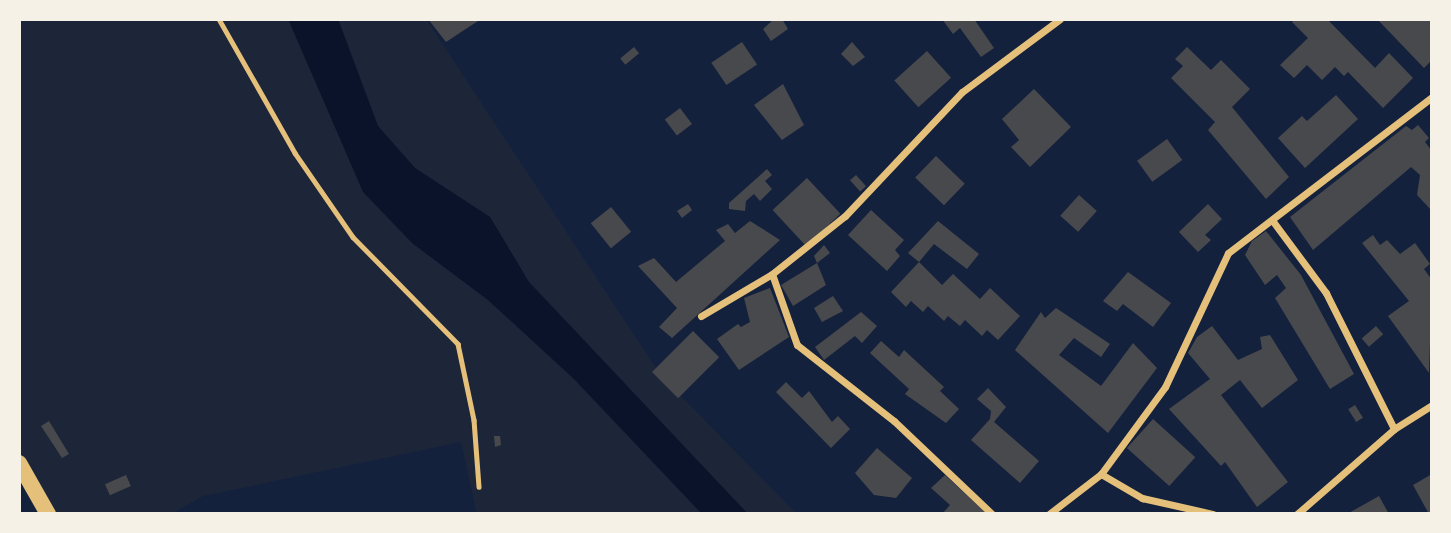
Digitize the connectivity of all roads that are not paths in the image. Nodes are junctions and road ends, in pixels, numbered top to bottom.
1 (1059, 19) edge
2 (1432, 97) edge
3 (1272, 220) junction
4 (772, 274) junction
5 (701, 316) dead end
6 (1432, 405) edge
7 (1394, 429) junction
8 (19, 463) edge
9 (1101, 474) junction
10 (48, 514) edge
11 (992, 514) edge
12 (1049, 514) edge
13 (1213, 514) edge
14 (1297, 514) edge

1 - 4 street
2 - 3 street
3 - 7 street
3 - 9 street
4 - 5 street
4 - 11 street
6 - 7 street
7 - 14 street
8 - 10 main road
9 - 12 street
9 - 13 street

